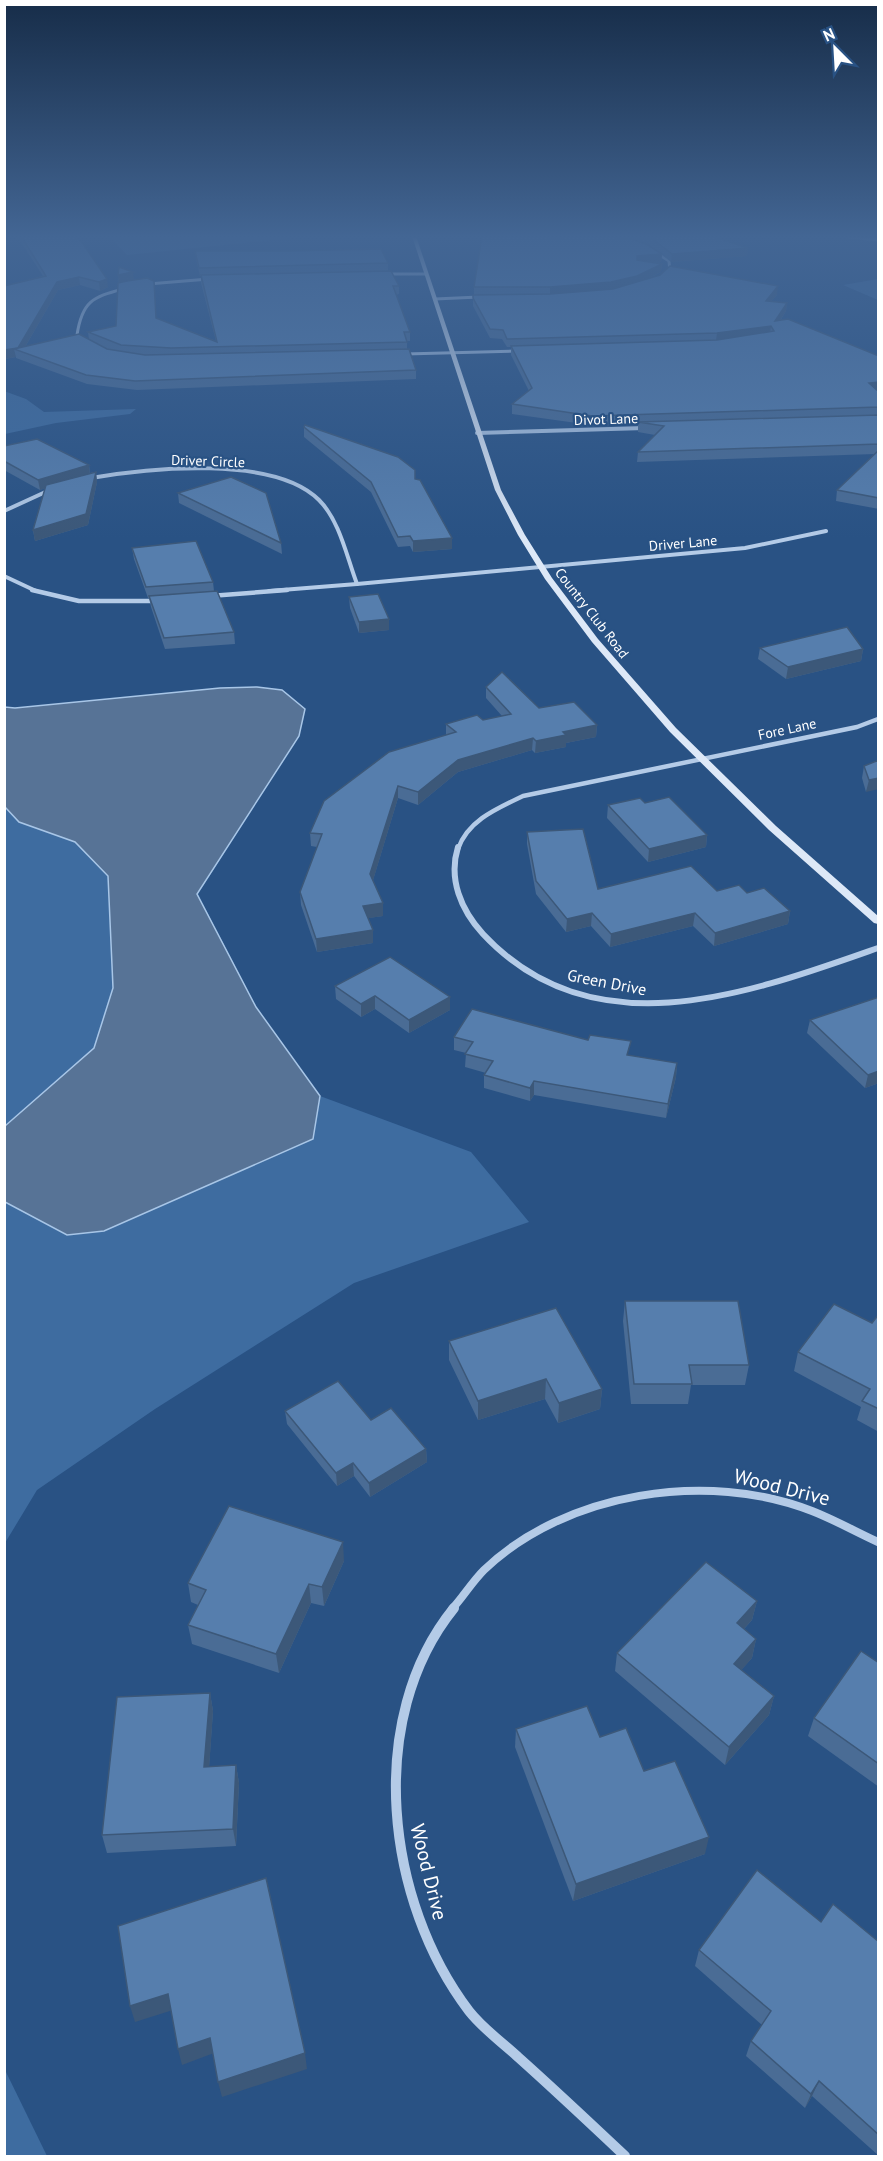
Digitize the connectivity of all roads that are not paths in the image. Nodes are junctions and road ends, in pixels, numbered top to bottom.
1 (79, 337) edge
2 (447, 337) edge
3 (85, 344) edge
4 (521, 351) edge
5 (452, 353) junction
6 (398, 354) edge
7 (653, 428) edge
8 (477, 434) junction
9 (79, 481) edge
10 (59, 486) edge
11 (4, 511) edge
12 (826, 531) dead end
13 (540, 567) junction
14 (4, 576) edge
15 (357, 584) junction
16 (207, 597) edge
17 (160, 601) edge
18 (879, 719) edge
19 (698, 758) junction
20 (879, 921) edge
21 (879, 948) edge
22 (879, 1542) edge
23 (625, 2157) edge

1 - 3 street
2 - 5 street, Country Club Road
4 - 5 street
5 - 6 street
5 - 8 street, Country Club Road
7 - 8 street, Divot Lane
8 - 13 street, Country Club Road
9 - 15 street, Driver Circle
10 - 11 street
12 - 13 street, Driver Lane
13 - 15 street
13 - 19 street, Country Club Road
14 - 17 street
15 - 16 street
18 - 19 street, Fore Lane
19 - 20 street, Country Club Road
19 - 21 street, Green Drive
22 - 23 street, Wood Drive

